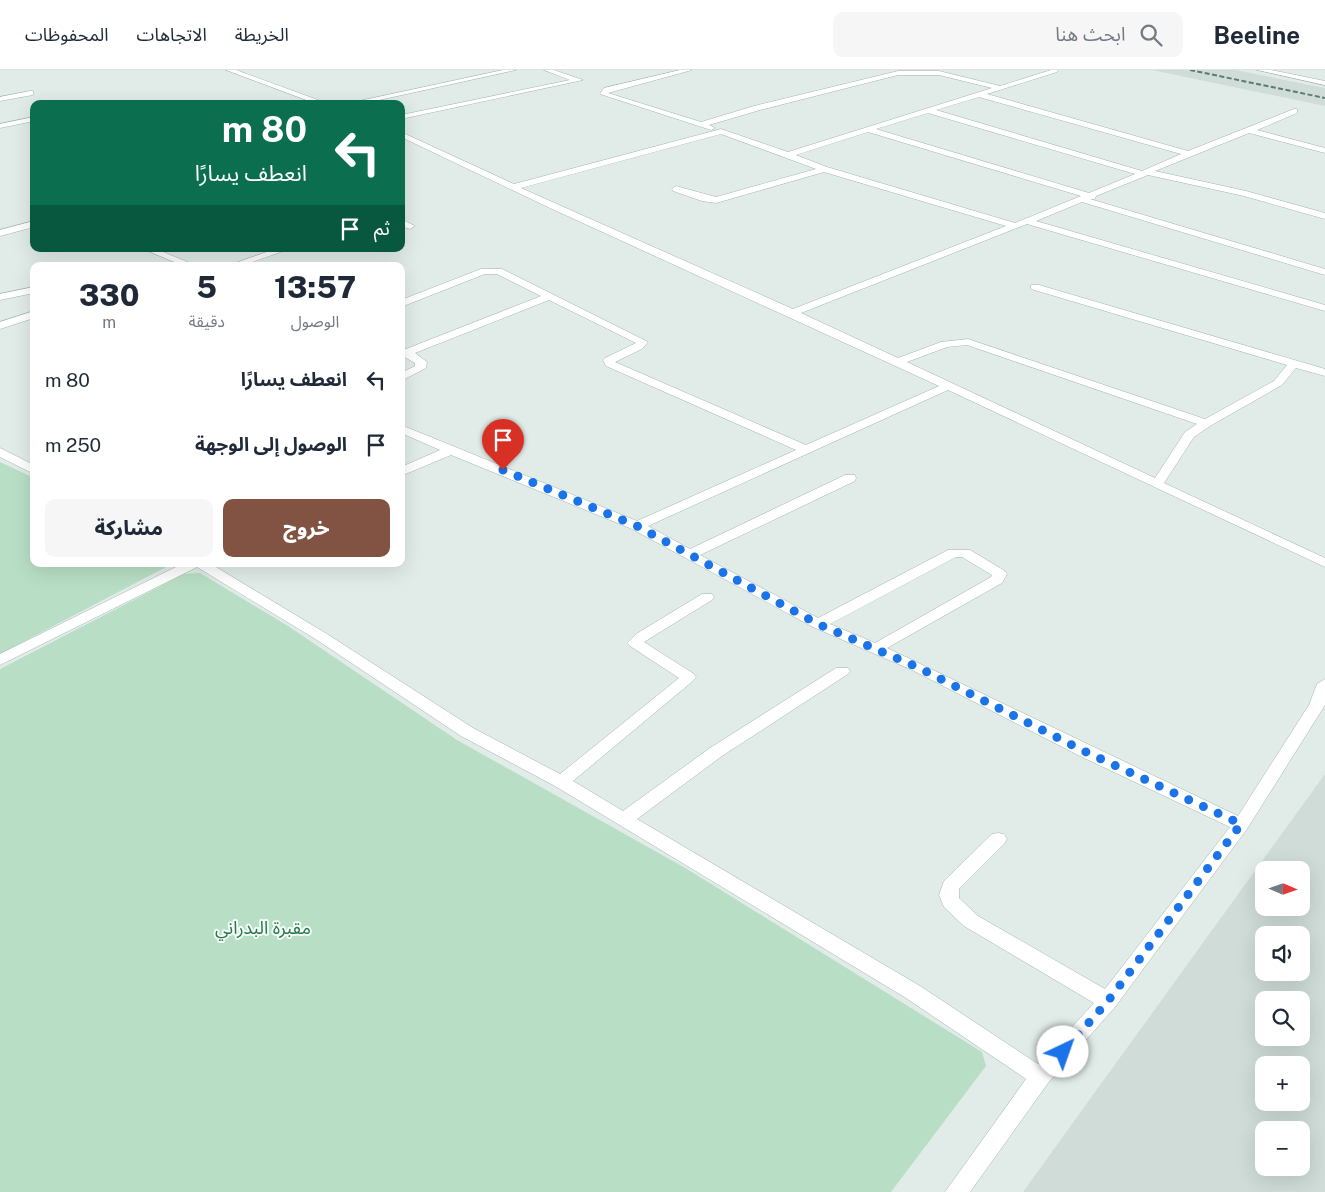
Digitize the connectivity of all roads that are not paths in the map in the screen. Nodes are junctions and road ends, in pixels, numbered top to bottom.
1 (229, 70) edge
2 (513, 70) edge
3 (547, 70) edge
4 (689, 70) edge
5 (1260, 70) edge
6 (1055, 71) edge
7 (579, 80) junction
8 (589, 83) dead end
9 (1325, 83) edge
10 (598, 86) dead end
11 (1001, 88) junction
12 (607, 90) junction
13 (30, 93) dead end
14 (982, 95) junction
15 (0, 99) edge
16 (314, 100) edge
17 (368, 100) edge
18 (930, 111) junction
19 (1294, 111) dead end
20 (405, 116) edge
21 (30, 120) edge
22 (701, 125) junction
23 (0, 126) edge
24 (868, 129) junction
25 (1249, 130) junction
26 (721, 131) junction
27 (405, 136) edge
28 (1325, 151) edge
29 (1188, 154) junction
30 (788, 155) junction
31 (824, 169) junction
32 (1146, 173) junction
33 (514, 186) junction
34 (676, 189) dead end
35 (1088, 198) junction
36 (1325, 216) edge
37 (1027, 221) junction
38 (30, 225) edge
39 (1014, 225) junction
40 (0, 233) edge
41 (154, 252) edge
42 (275, 252) edge
43 (176, 262) edge
44 (244, 262) edge
45 (1325, 272) edge
46 (1035, 287) dead end
47 (30, 291) edge
48 (549, 296) junction
49 (0, 297) edge
50 (405, 302) edge
51 (1325, 308) edge
52 (793, 313) junction
53 (30, 315) edge
54 (0, 326) edge
55 (405, 351) edge
56 (405, 353) edge
57 (898, 362) junction
58 (1294, 364) junction
59 (1325, 373) edge
60 (405, 376) edge
61 (948, 386) junction
62 (1206, 423) junction
63 (405, 432) edge
64 (805, 449) junction
65 (451, 450) junction
66 (0, 452) edge
67 (30, 468) edge
68 (405, 470) edge
69 (850, 478) dead end
70 (1157, 484) junction
71 (637, 526) junction
72 (690, 554) junction
73 (1325, 563) edge
74 (186, 567) edge
75 (208, 567) edge
76 (707, 597) dead end
77 (818, 624) junction
78 (876, 649) junction
79 (0, 660) edge
80 (842, 672) dead end
81 (1325, 684) edge
82 (560, 782) junction
83 (623, 820) junction
84 (1241, 824) junction
85 (998, 839) dead end
86 (1108, 1001) junction
87 (1040, 1077) junction
88 (957, 1192) edge

1 - 16 street
2 - 17 street
3 - 7 street
4 - 12 street
5 - 9 street
6 - 11 street
7 - 8 street
7 - 20 street
10 - 12 street
11 - 14 street
11 - 22 street
12 - 22 street
13 - 15 street
14 - 18 street
14 - 29 street
18 - 24 street
18 - 32 street
19 - 25 street
21 - 23 street
22 - 26 street
24 - 30 street
24 - 35 street
25 - 28 street
25 - 29 street
26 - 30 street
26 - 33 street
27 - 33 street
29 - 32 street
30 - 31 street
31 - 34 street
31 - 39 street
32 - 35 street
32 - 36 street
33 - 52 street
35 - 37 street
35 - 45 street
37 - 39 street
37 - 51 street
38 - 40 street
39 - 52 street
41 - 43 street
42 - 44 street
46 - 58 street
47 - 49 street
48 - 50 street
48 - 55 street
48 - 64 street
52 - 57 street
53 - 54 street
56 - 60 street
57 - 61 street
57 - 62 street
58 - 59 street
58 - 62 street
61 - 64 street
61 - 70 street
62 - 70 street
63 - 65 street
64 - 71 street
65 - 68 street
65 - 71 street
66 - 67 street
69 - 72 street
70 - 73 street
71 - 72 street
72 - 77 street
74 - 79 street
75 - 82 street
76 - 82 street
77 - 78 street
77 - 78 street
78 - 84 street
80 - 83 street
81 - 84 street
82 - 83 street
83 - 87 street
84 - 86 street
85 - 86 street
86 - 87 street
87 - 88 street

